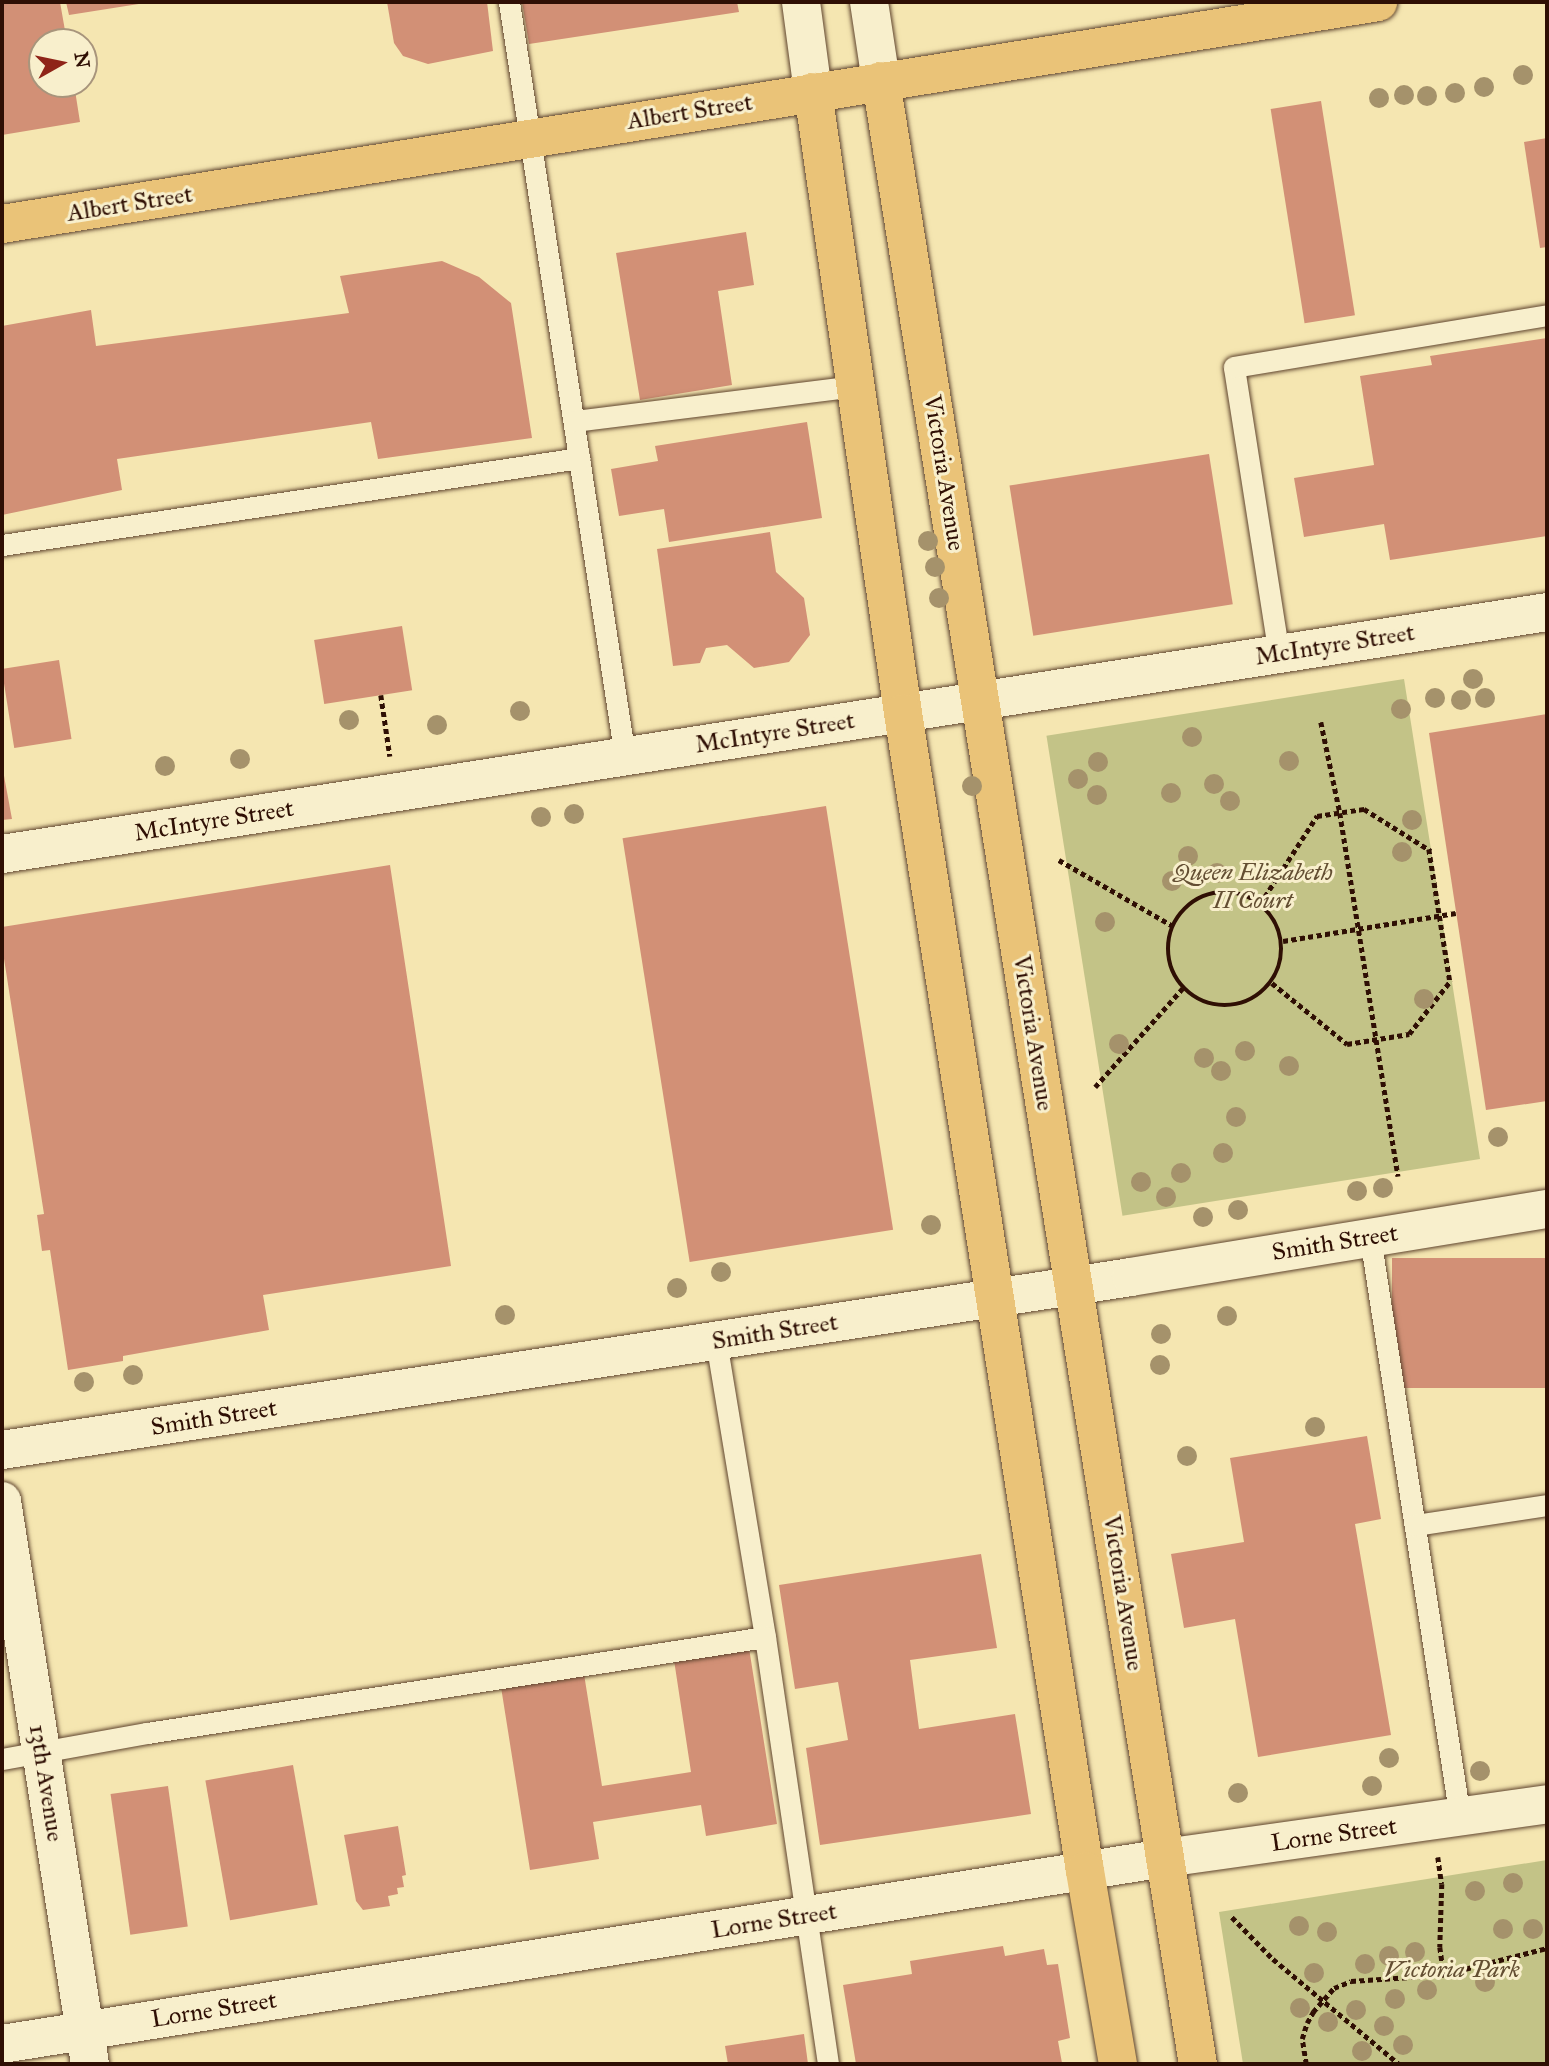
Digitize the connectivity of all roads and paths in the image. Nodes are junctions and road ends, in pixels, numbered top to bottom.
1 (509, 2) edge
2 (801, 2) edge
3 (869, 2) edge
4 (1378, 2) edge
5 (881, 81) junction
6 (813, 92) junction
7 (530, 138) junction
8 (2, 224) edge
9 (1547, 315) edge
10 (857, 386) junction
11 (574, 421) junction
12 (579, 458) junction
13 (2, 545) edge
14 (1547, 612) edge
15 (1279, 654) junction
16 (381, 695) dead end
17 (980, 701) junction
18 (903, 713) junction
19 (1321, 722) dead end
20 (625, 757) junction
21 (395, 793) junction
22 (1340, 813) junction
23 (2, 854) edge
24 (1059, 860) dead end
25 (1260, 904) junction
26 (1456, 913) dead end
27 (1439, 915) junction
28 (1173, 926) junction
29 (1358, 929) junction
30 (1283, 941) junction
31 (1272, 983) junction
32 (1183, 988) junction
33 (1376, 1040) junction
34 (1095, 1087) dead end
35 (1398, 1176) dead end
36 (1547, 1209) edge
37 (1370, 1237) junction
38 (1074, 1285) junction
39 (995, 1298) junction
40 (716, 1341) junction
41 (2, 1450) edge
42 (2, 1501) edge
43 (1547, 1505) edge
44 (1415, 1525) junction
45 (765, 1637) junction
46 (41, 1753) junction
47 (2, 1759) edge
48 (1547, 1804) edge
49 (1447, 1819) junction
50 (1166, 1858) junction
51 (1085, 1871) junction
52 (806, 1916) junction
53 (1232, 1917) dead end
54 (1547, 1948) edge
55 (1444, 1975) junction
56 (1323, 2000) junction
57 (2, 2044) edge
58 (88, 2048) edge
59 (828, 2064) edge
60 (1118, 2064) edge
61 (1198, 2064) edge
62 (1306, 2064) edge
63 (1399, 2064) edge

1 - 7 lane
2 - 6 street
3 - 5 street, Victoria Avenue
4 - 5 main road, Albert Street
5 - 6 main road, Albert Street
5 - 17 main road, Victoria Avenue
6 - 7 main road, Albert Street
6 - 10 main road
7 - 8 main road, Albert Street
7 - 11 lane
9 - 15 lane
10 - 11 lane
10 - 18 main road
11 - 12 lane
12 - 13 lane
12 - 20 lane
14 - 15 street, McIntyre Street
15 - 17 street, McIntyre Street
16 - 21 path
17 - 18 street, McIntyre Street
17 - 38 main road, Victoria Avenue
18 - 20 street, McIntyre Street
18 - 39 main road
19 - 22 path
20 - 21 street, McIntyre Street
21 - 23 street, McIntyre Street
22 - 25 path
22 - 27 path
22 - 29 path
24 - 28 path
25 - 28 path
25 - 30 path
26 - 27 path
27 - 29 path
27 - 33 path
28 - 32 path
29 - 30 path
29 - 33 path
30 - 31 path
31 - 32 path
31 - 33 path
32 - 34 path
33 - 35 path
36 - 37 street, Smith Street
37 - 38 street, Smith Street
37 - 44 lane
38 - 39 street, Smith Street
38 - 50 main road, Victoria Avenue
39 - 40 street, Smith Street
39 - 51 main road
40 - 41 street, Smith Street
40 - 45 lane
42 - 46 street, 13th Avenue
43 - 44 lane
44 - 49 lane
45 - 46 lane
45 - 52 lane
46 - 47 lane
46 - 58 street, 13th Avenue
48 - 49 street, Lorne Street
49 - 50 street, Lorne Street
49 - 55 path
50 - 51 street, Lorne Street
50 - 61 main road, Victoria Avenue
51 - 52 street, Lorne Street
51 - 60 main road
52 - 58 street, Lorne Street
52 - 59 lane
53 - 56 path
54 - 55 path
55 - 56 path
56 - 62 path
56 - 63 path
57 - 58 street, Lorne Street

